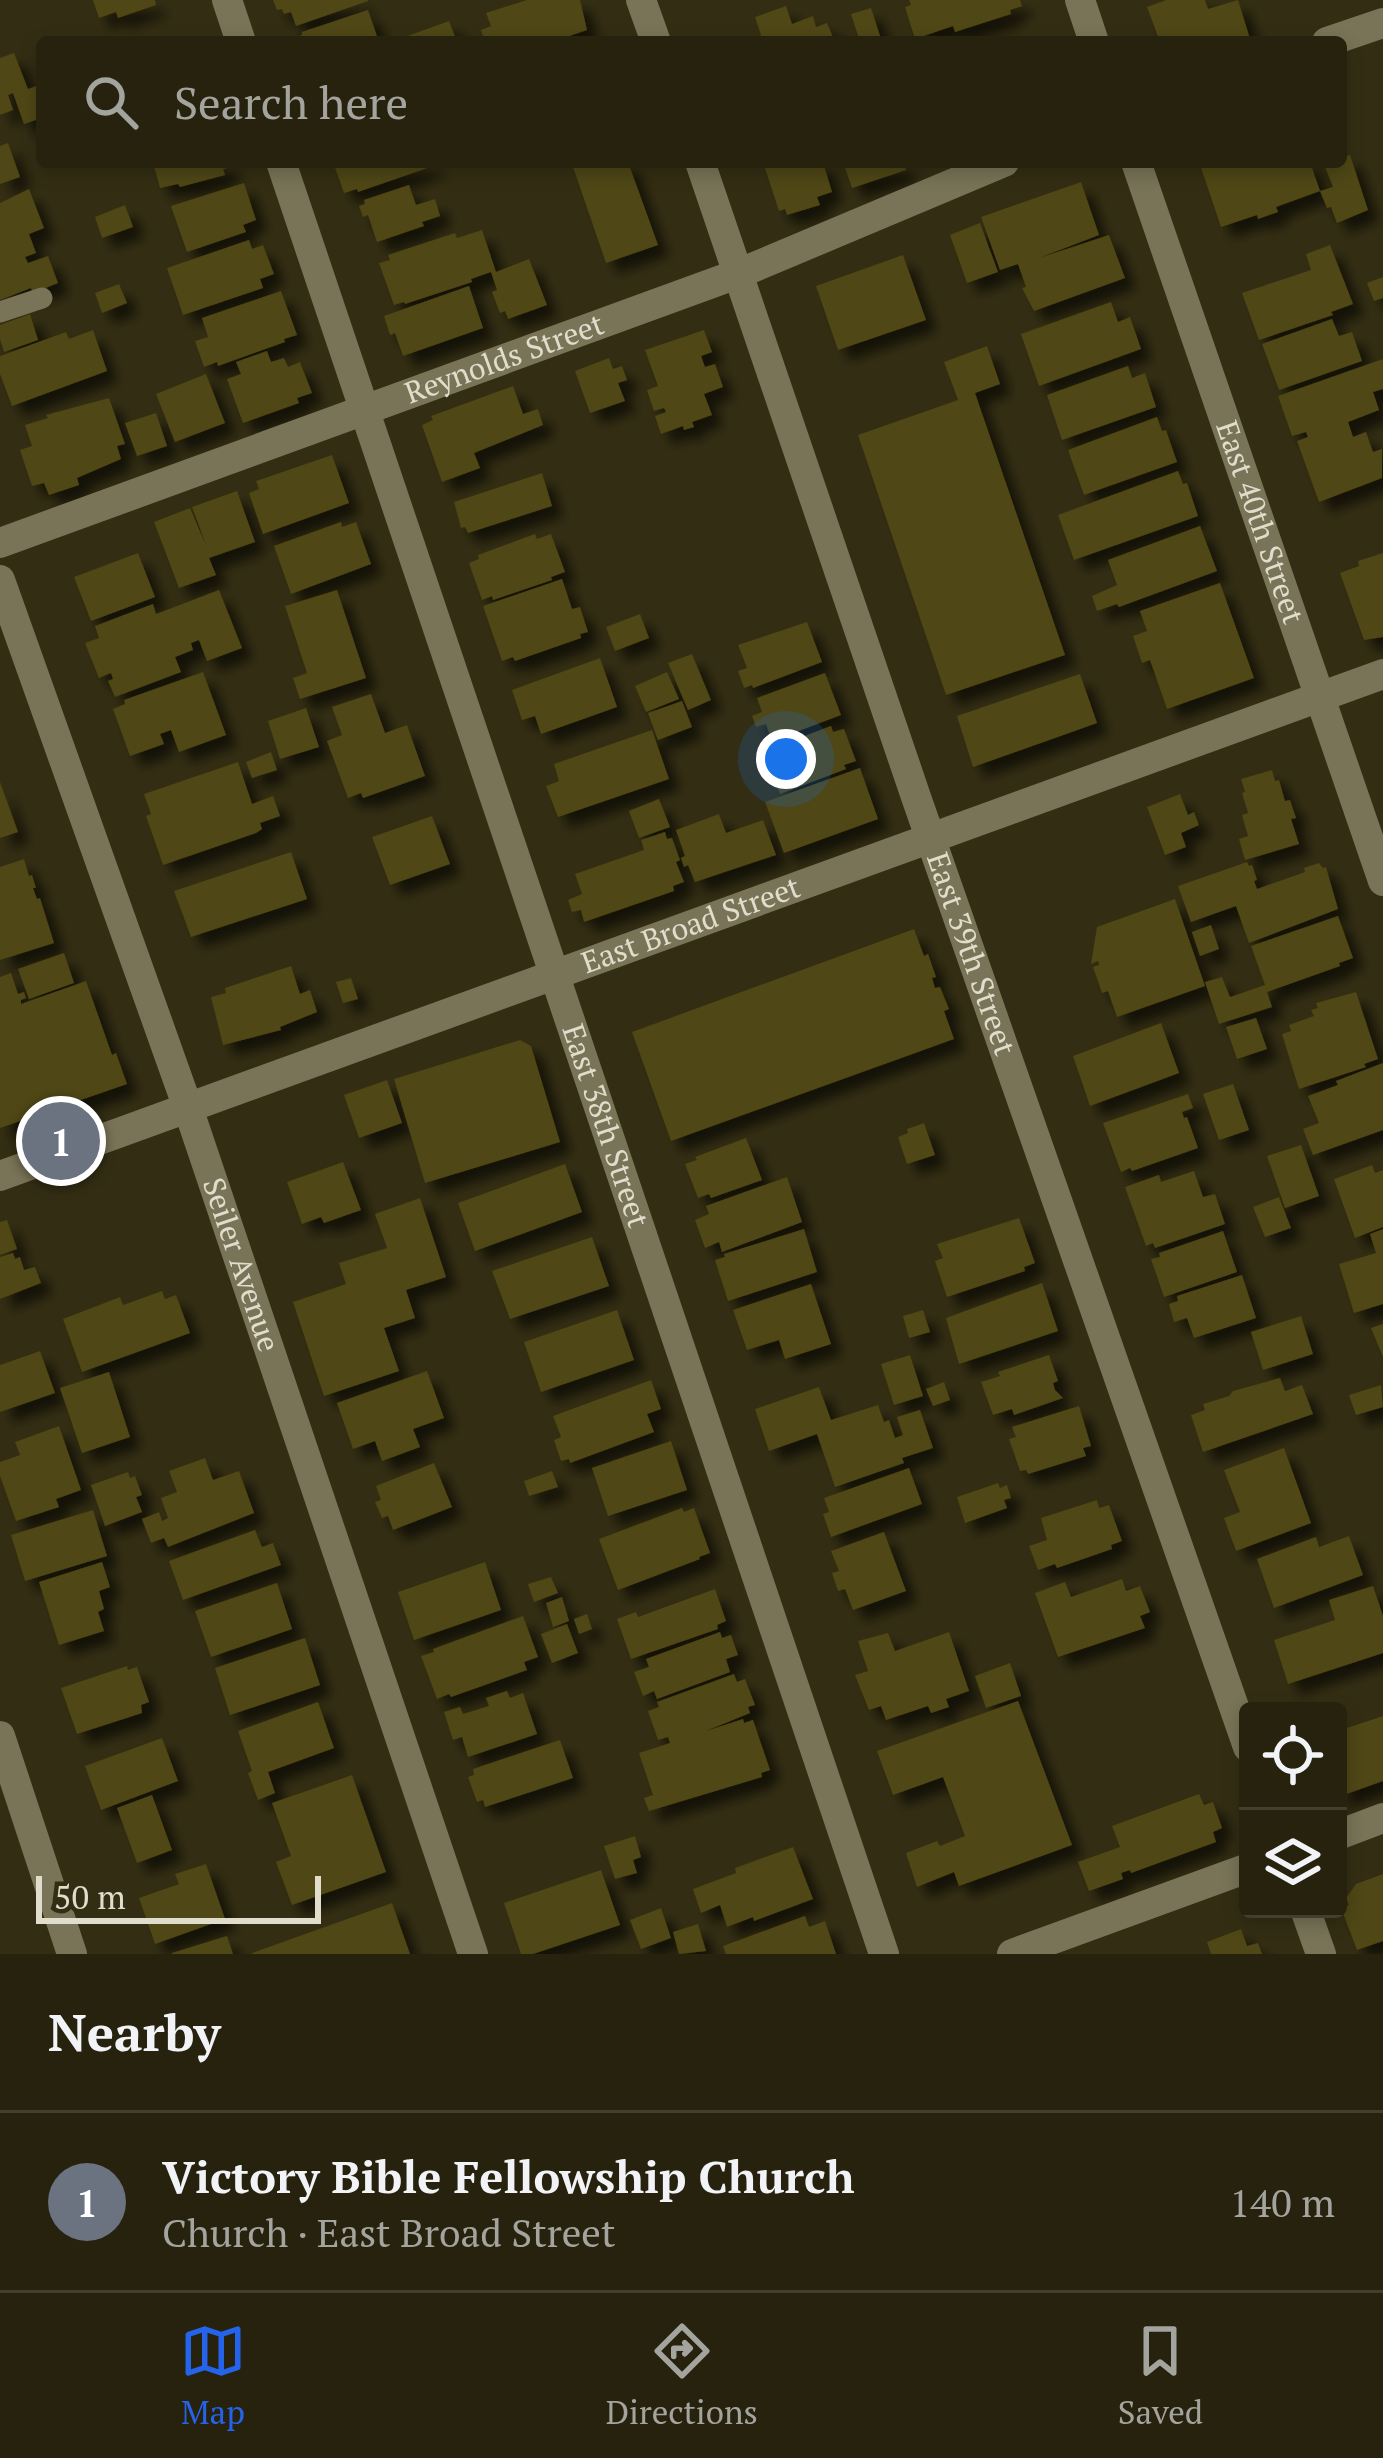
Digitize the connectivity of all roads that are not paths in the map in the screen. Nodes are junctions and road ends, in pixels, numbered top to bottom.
1 (227, 0) edge
2 (641, 0) edge
3 (1080, 0) edge
4 (1383, 23) edge
5 (239, 36) edge
6 (654, 36) edge
7 (1092, 36) edge
8 (1345, 36) edge
9 (283, 168) edge
10 (702, 168) edge
11 (990, 168) edge
12 (1138, 168) edge
13 (740, 274) junction
14 (42, 298) dead end
15 (0, 312) edge
16 (364, 411) junction
17 (0, 543) edge
18 (0, 580) edge
19 (1383, 674) edge
20 (1320, 697) junction
21 (931, 838) junction
22 (1383, 881) edge
23 (554, 975) junction
24 (188, 1108) junction
25 (0, 1175) edge
26 (1239, 1721) edge
27 (0, 1736) edge
28 (1383, 1818) edge
29 (1347, 1832) edge
30 (1239, 1871) edge
31 (1308, 1918) edge
32 (72, 1954) edge
33 (473, 1954) edge
34 (884, 1954) edge
35 (1012, 1954) edge
36 (1321, 1954) edge

1 - 5 street
2 - 6 street
3 - 7 street
4 - 8 street
9 - 16 street, East 38th Street
10 - 13 street, East 39th Street
11 - 13 street, Reynolds Street
12 - 20 street, East 40th Street
13 - 16 street, Reynolds Street
13 - 21 street, East 39th Street
14 - 15 lane
16 - 17 street, Reynolds Street
16 - 23 street, East 38th Street
18 - 24 street, Seiler Avenue
19 - 20 street, East Broad Street
20 - 21 street, East Broad Street
20 - 22 street, East 40th Street
21 - 23 street, East Broad Street
21 - 26 street, East 39th Street
23 - 24 street, East Broad Street
23 - 34 street, East 38th Street
24 - 25 street, East Broad Street
24 - 33 street, Seiler Avenue
27 - 32 street
28 - 29 street
30 - 35 street
31 - 36 street

